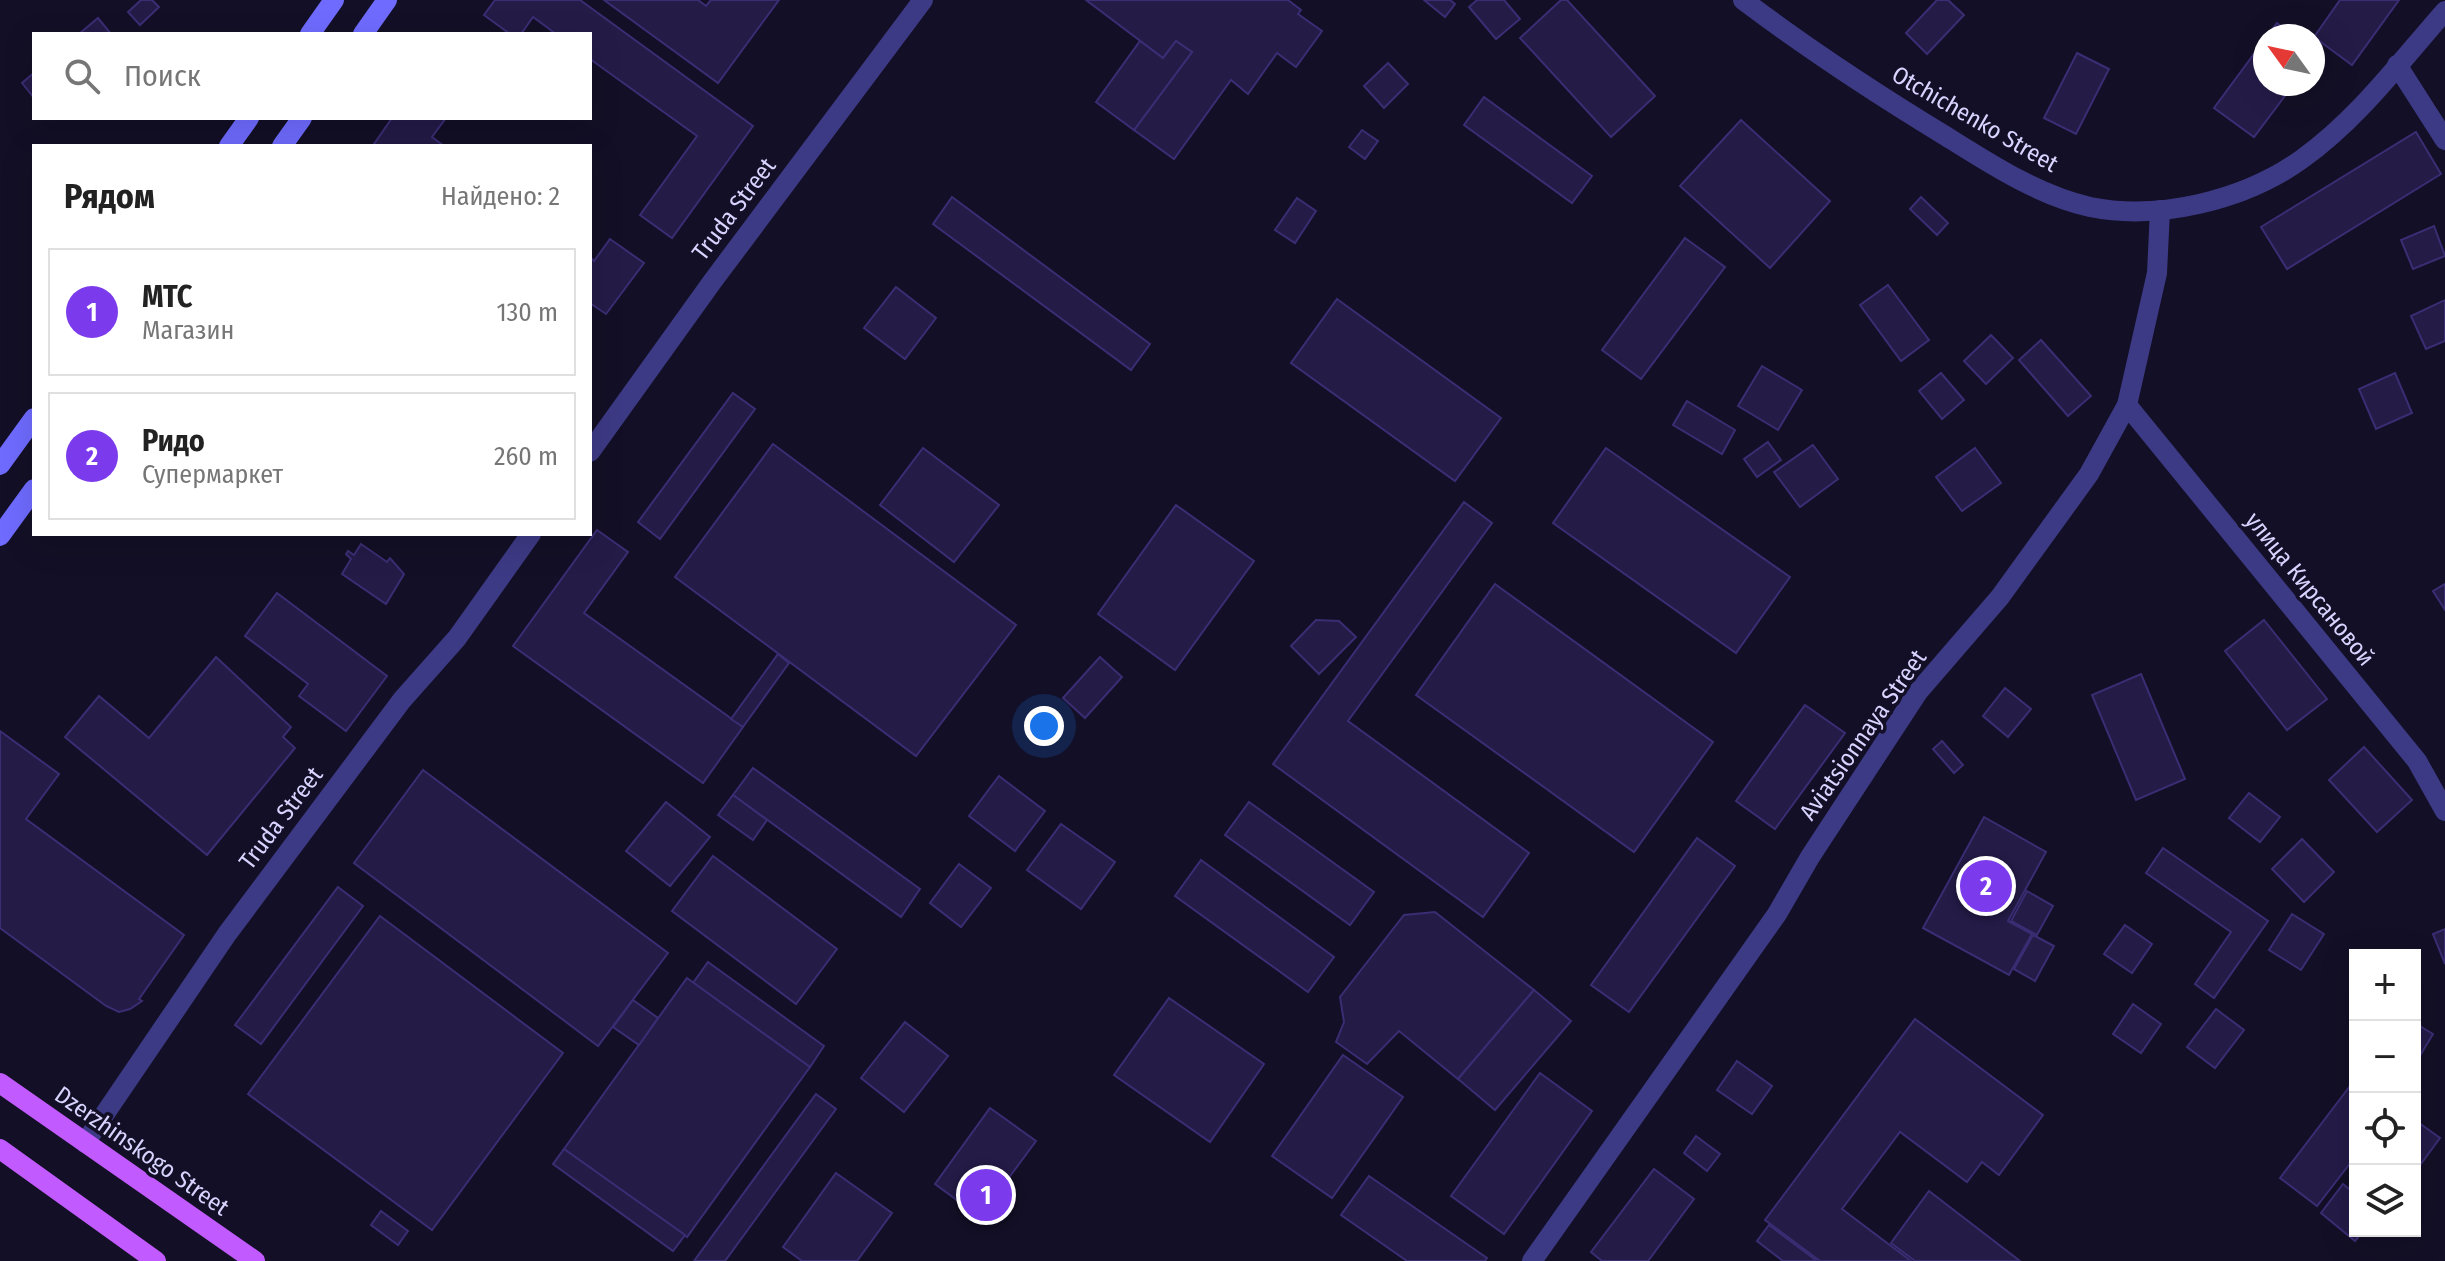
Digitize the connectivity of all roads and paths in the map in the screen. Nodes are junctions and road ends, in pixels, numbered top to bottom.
1 (334, 0) edge
2 (387, 0) edge
3 (923, 0) edge
4 (1743, 0) edge
5 (2445, 11) edge
6 (311, 32) edge
7 (364, 32) edge
8 (2397, 65) junction
9 (248, 120) edge
10 (301, 120) edge
11 (2445, 140) edge
12 (230, 144) edge
13 (283, 144) edge
14 (2160, 210) junction
15 (2127, 405) junction
16 (32, 421) edge
17 (592, 449) edge
18 (0, 465) edge
19 (32, 492) edge
20 (0, 536) edge
21 (530, 536) edge
22 (2445, 811) edge
23 (0, 1083) edge
24 (85, 1143) junction
25 (0, 1149) edge
26 (156, 1261) edge
27 (255, 1261) edge
28 (1532, 1261) edge

1 - 6 street
2 - 7 street
3 - 17 street, Truda Street
4 - 14 street, Otchichenko Street
5 - 8 street, Otchichenko Street
8 - 11 street
8 - 14 street, Otchichenko Street
9 - 12 street
10 - 13 street
14 - 15 street, Aviatsionnaya Street
15 - 22 street, улица Кирсановой
15 - 28 street, Aviatsionnaya Street
16 - 18 street
19 - 20 street
21 - 24 street, Truda Street
23 - 24 main road, Dzerzhinskogo Street
24 - 27 main road, Dzerzhinskogo Street
25 - 26 main road

